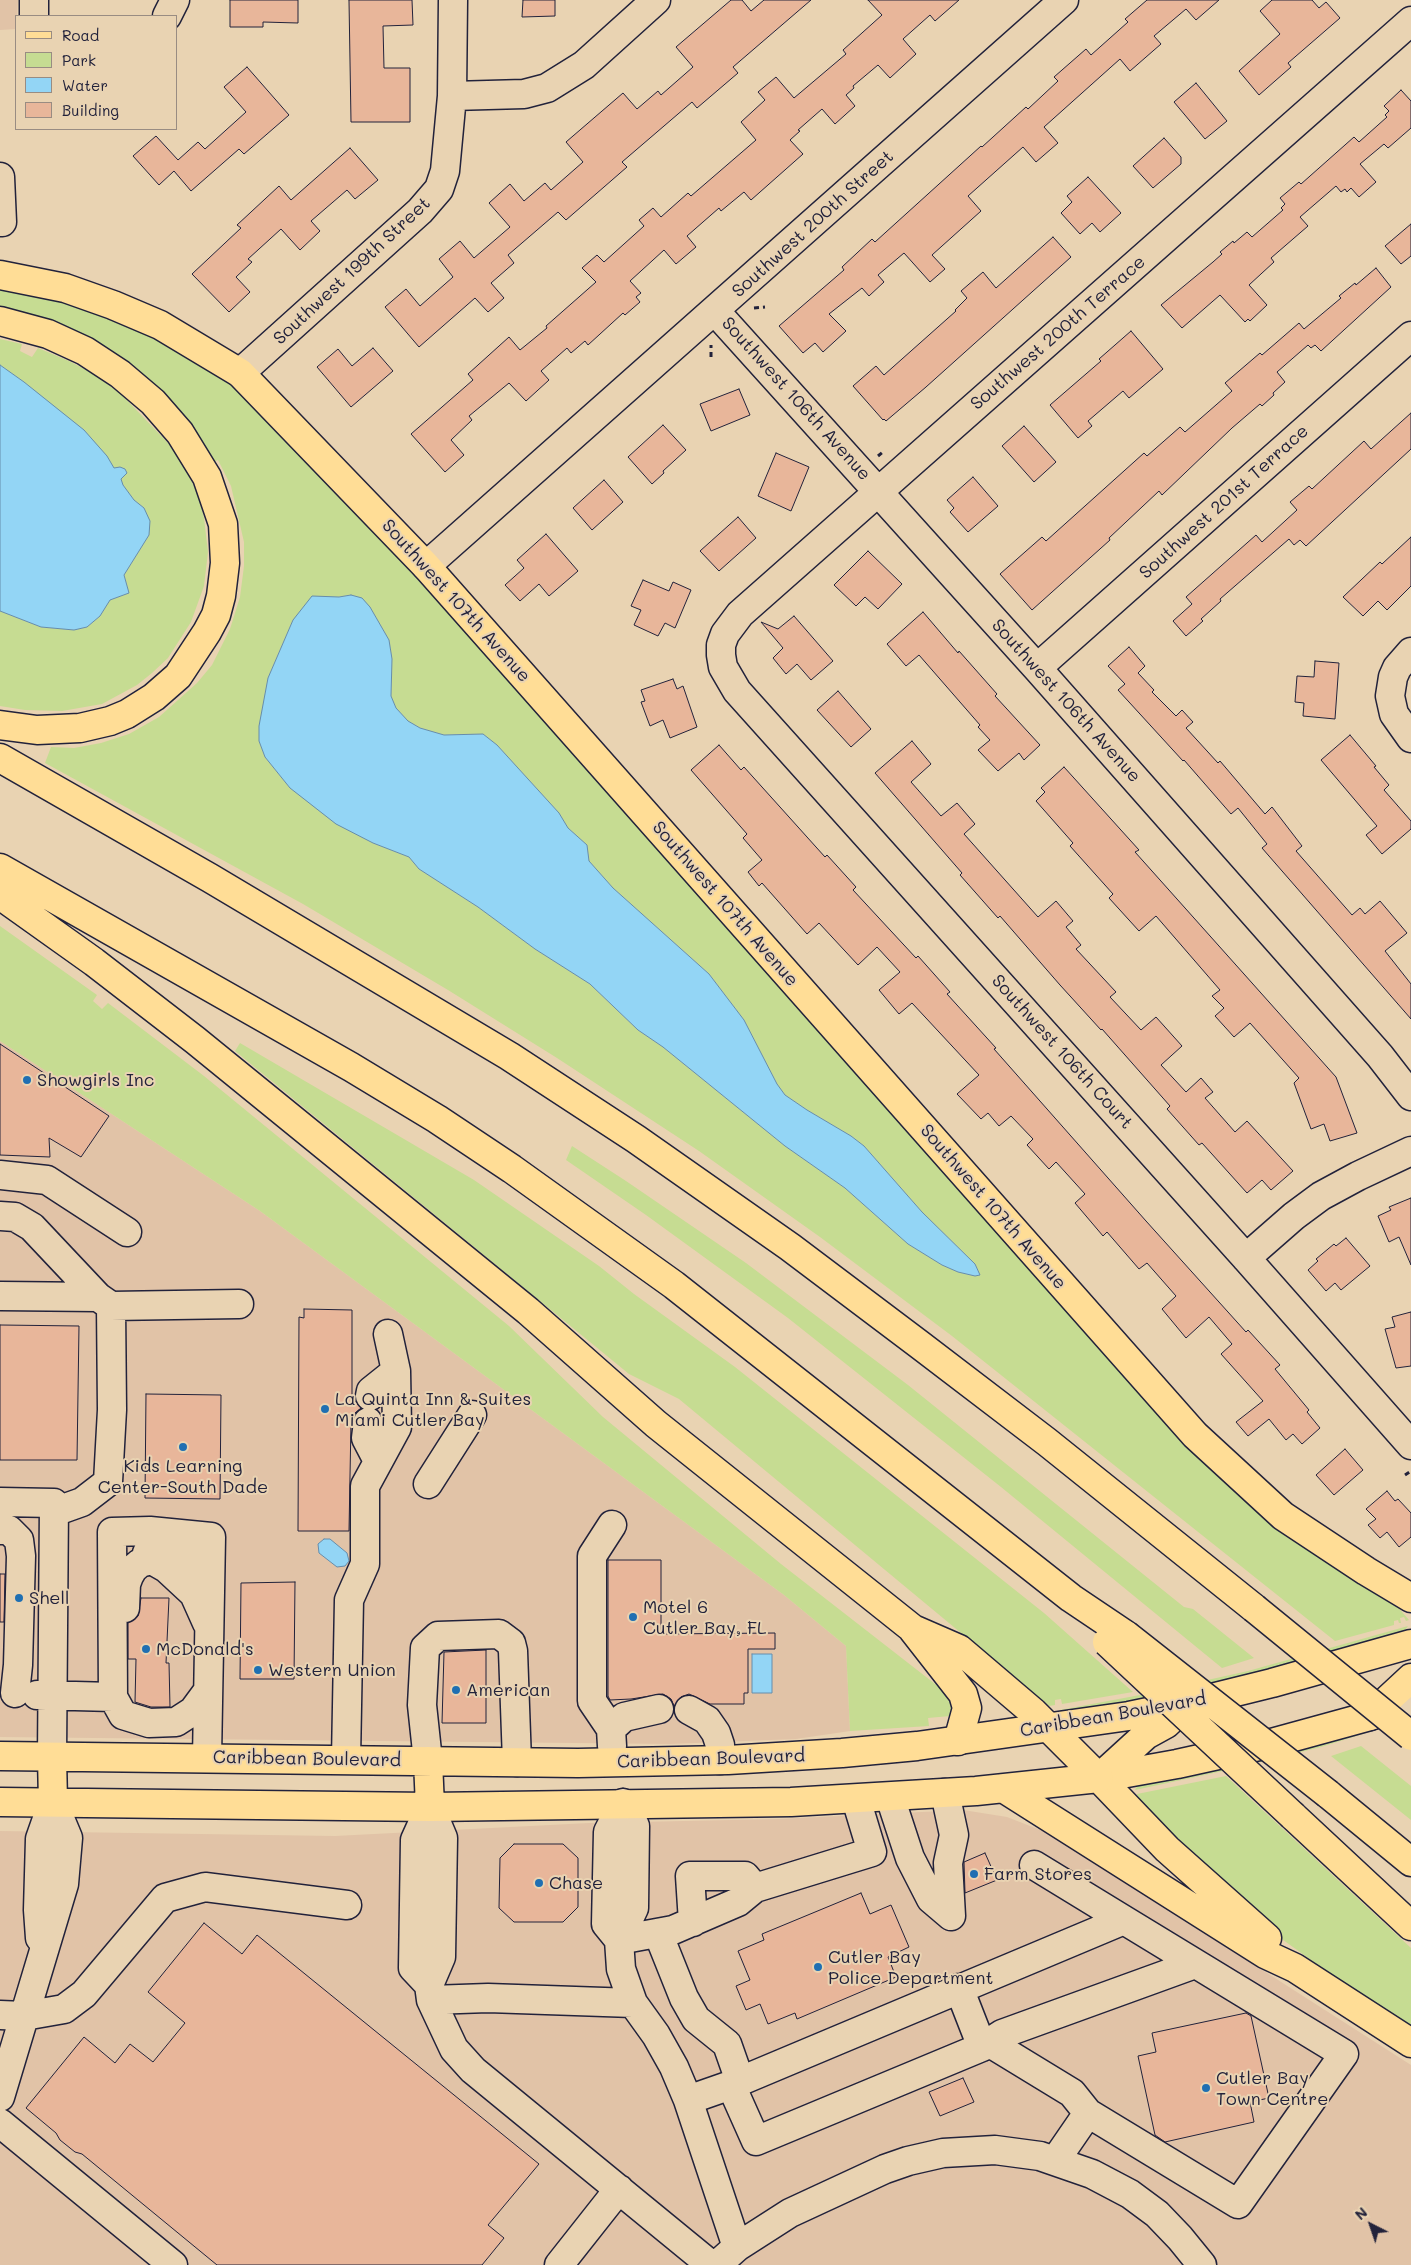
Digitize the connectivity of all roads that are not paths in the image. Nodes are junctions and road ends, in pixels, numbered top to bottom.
1 (34, 0) edge
2 (175, 0) edge
3 (453, 0) edge
4 (656, 0) edge
5 (1064, 0) edge
6 (34, 15) edge
7 (168, 15) edge
8 (1411, 21) edge
9 (452, 96) junction
10 (0, 177) edge
11 (0, 222) edge
12 (0, 275) edge
13 (715, 310) junction
14 (0, 321) edge
15 (1411, 336) edge
16 (240, 373) junction
17 (879, 491) junction
18 (426, 566) junction
19 (1411, 652) edge
20 (721, 655) joint
21 (1038, 668) junction
22 (0, 725) edge
23 (1411, 738) edge
24 (0, 758) edge
25 (0, 868) edge
26 (0, 895) edge
27 (1411, 1096) edge
28 (1411, 1152) edge
29 (0, 1175) edge
30 (0, 1216) edge
31 (127, 1232) dead end
32 (1246, 1258) junction
33 (0, 1296) edge
34 (104, 1301) junction
35 (239, 1304) dead end
36 (388, 1334) dead end
37 (396, 1371) junction
38 (472, 1415) dead end
39 (1408, 1435) edge
40 (378, 1461) junction
41 (428, 1484) dead end
42 (0, 1502) edge
43 (54, 1512) junction
44 (612, 1525) dead end
45 (0, 1530) edge
46 (1411, 1598) edge
47 (210, 1629) junction
48 (912, 1629) junction
49 (1117, 1639) junction
50 (1411, 1644) edge
51 (1411, 1678) edge
52 (113, 1687) junction
53 (207, 1692) junction
54 (8, 1693) edge
55 (54, 1696) junction
56 (1411, 1703) edge
57 (1187, 1704) junction
58 (659, 1710) dead end
59 (689, 1710) dead end
60 (1370, 1716) junction
61 (1050, 1728) junction
62 (611, 1729) junction
63 (1411, 1736) edge
64 (958, 1741) junction
65 (0, 1756) edge
66 (52, 1756) junction
67 (206, 1758) junction
68 (346, 1760) junction
69 (720, 1760) junction
70 (428, 1761) junction
71 (517, 1762) junction
72 (614, 1762) junction
73 (1099, 1778) junction
74 (1004, 1788) junction
75 (945, 1793) junction
76 (890, 1797) junction
77 (856, 1799) junction
78 (0, 1802) edge
79 (53, 1802) junction
80 (623, 1803) junction
81 (430, 1807) junction
82 (1411, 1862) edge
83 (1034, 1865) dead end
84 (756, 1888) junction
85 (347, 1904) dead end
86 (1124, 1920) junction
87 (693, 1922) junction
88 (1411, 1926) edge
89 (658, 1933) junction
90 (619, 1940) junction
91 (1195, 1964) junction
92 (1295, 1968) junction
93 (959, 1988) junction
94 (430, 1992) junction
95 (633, 2003) junction
96 (12, 2016) edge
97 (1411, 2043) edge
98 (986, 2045) junction
99 (735, 2083) junction
100 (0, 2097) edge
101 (688, 2100) junction
102 (1088, 2113) junction
103 (0, 2123) edge
104 (1055, 2161) junction
105 (619, 2189) junction
106 (737, 2247) junction
107 (1191, 2261) edge
108 (173, 2265) edge
109 (558, 2265) edge
110 (712, 2265) edge
111 (717, 2265) edge

1 - 6 street
2 - 7 street
3 - 9 street, Southwest 199th Street
4 - 9 street
5 - 13 street, Southwest 200th Street
8 - 17 street, Southwest 200th Terrace
9 - 16 street, Southwest 199th Street
10 - 11 street
12 - 16 main road, Southwest 107th Avenue
13 - 17 street, Southwest 106th Avenue
13 - 18 street, Southwest 200th Street
14 - 22 main road
15 - 21 street, Southwest 201st Terrace
16 - 18 main road, Southwest 107th Avenue
17 - 20 street, Southwest 200th Terrace
17 - 21 street, Southwest 106th Avenue
18 - 46 main road, Southwest 107th Avenue
19 - 23 street
20 - 32 street, Southwest 106th Court
21 - 27 street, Southwest 106th Avenue
24 - 63 main road, bridge
25 - 49 main road
26 - 48 main road
28 - 32 street
29 - 31 street
30 - 34 street
32 - 39 street, Southwest 106th Court
33 - 34 street
34 - 35 street
34 - 43 street
36 - 37 street
37 - 40 street
37 - 40 street
38 - 41 street
40 - 68 street
42 - 43 street
43 - 55 street
44 - 62 street
45 - 54 street
47 - 52 street
47 - 52 street
47 - 53 street
48 - 61 main road
48 - 64 main road
49 - 82 main road, bridge
49 - 88 main road, bridge
50 - 57 main road, Caribbean Boulevard
51 - 60 main road
52 - 53 street
52 - 55 street
53 - 67 street
54 - 55 street
55 - 66 street
56 - 60 street
57 - 61 main road, Caribbean Boulevard
57 - 73 main road
58 - 62 street
59 - 69 street
60 - 73 main road
61 - 64 main road, Caribbean Boulevard
61 - 73 main road
62 - 72 street
64 - 69 main road, Caribbean Boulevard
65 - 66 main road, Caribbean Boulevard
66 - 67 main road, Caribbean Boulevard
66 - 79 main road
67 - 68 main road, Caribbean Boulevard
68 - 70 main road, Caribbean Boulevard
69 - 72 main road, Caribbean Boulevard
70 - 71 main road, Caribbean Boulevard
70 - 71 street
70 - 81 main road
71 - 72 main road, Caribbean Boulevard
72 - 80 main road
73 - 74 main road
73 - 92 main road
74 - 75 main road
74 - 92 main road
75 - 76 main road
75 - 76 street
76 - 77 main road
77 - 80 main road
77 - 84 street
78 - 79 main road
79 - 81 main road
79 - 96 street
80 - 81 main road
80 - 90 street
81 - 94 street
83 - 86 street
84 - 87 street
84 - 87 street
85 - 96 street
86 - 91 street
86 - 93 street
87 - 89 street
89 - 90 street
89 - 99 street
90 - 95 street
91 - 98 street
91 - 102 street
92 - 97 main road
93 - 98 street
93 - 99 street
94 - 95 street
94 - 105 street
95 - 101 street
96 - 100 street
98 - 99 street
98 - 102 street
99 - 101 street
101 - 106 street
102 - 104 street
103 - 108 street
104 - 106 street
104 - 107 street
105 - 109 street
105 - 110 street
106 - 111 street

